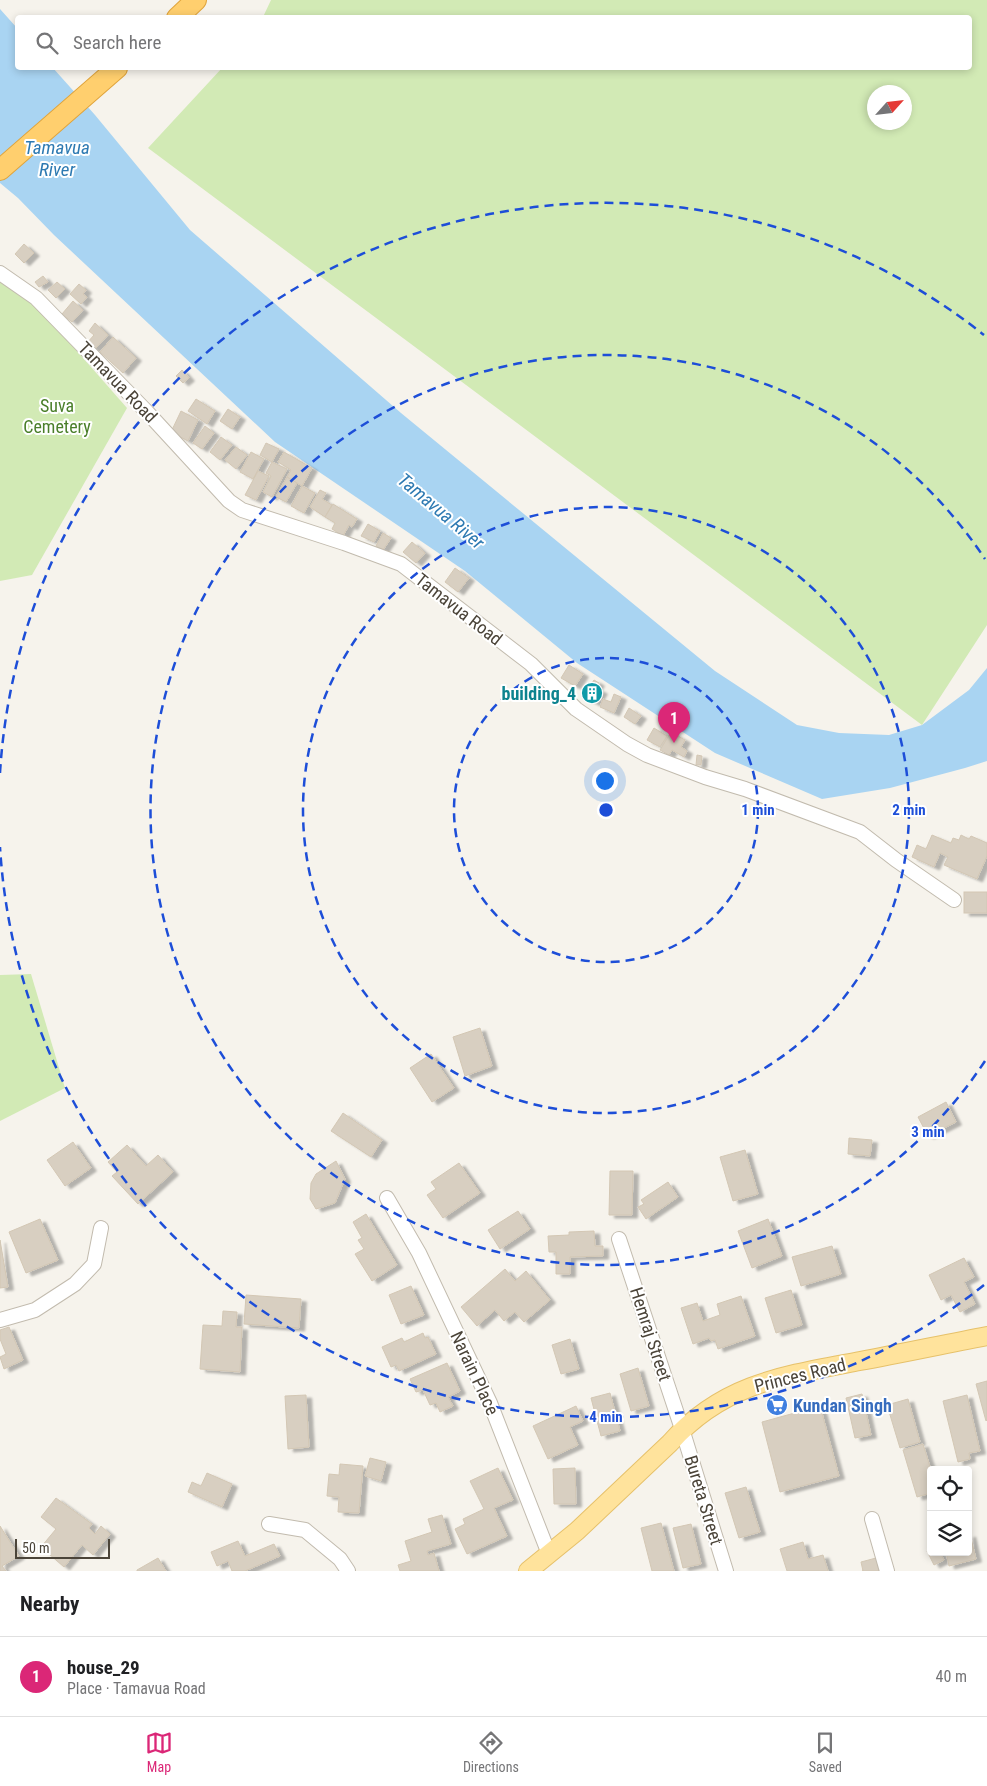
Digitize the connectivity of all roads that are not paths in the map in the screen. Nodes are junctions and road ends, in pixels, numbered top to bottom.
1 (196, 0) edge
2 (180, 15) edge
3 (109, 73) edge
4 (0, 170) edge
5 (0, 273) edge
6 (954, 900) dead end
7 (387, 1198) dead end
8 (101, 1228) dead end
9 (619, 1238) dead end
10 (0, 1320) edge
11 (987, 1336) edge
12 (682, 1429) junction
13 (872, 1519) dead end
14 (269, 1524) dead end
15 (549, 1554) junction
16 (348, 1571) edge
17 (528, 1571) edge
18 (726, 1571) edge
19 (887, 1571) edge

1 - 2 highway
3 - 4 highway
5 - 6 street, Tamavua Road
7 - 15 street, Narain Place
8 - 10 street
9 - 12 street, Hemraj Street
11 - 12 main road, Princes Road
12 - 15 main road, Princes Road
12 - 18 street, Bureta Street
13 - 19 street
14 - 16 street
15 - 17 main road, Princes Road

